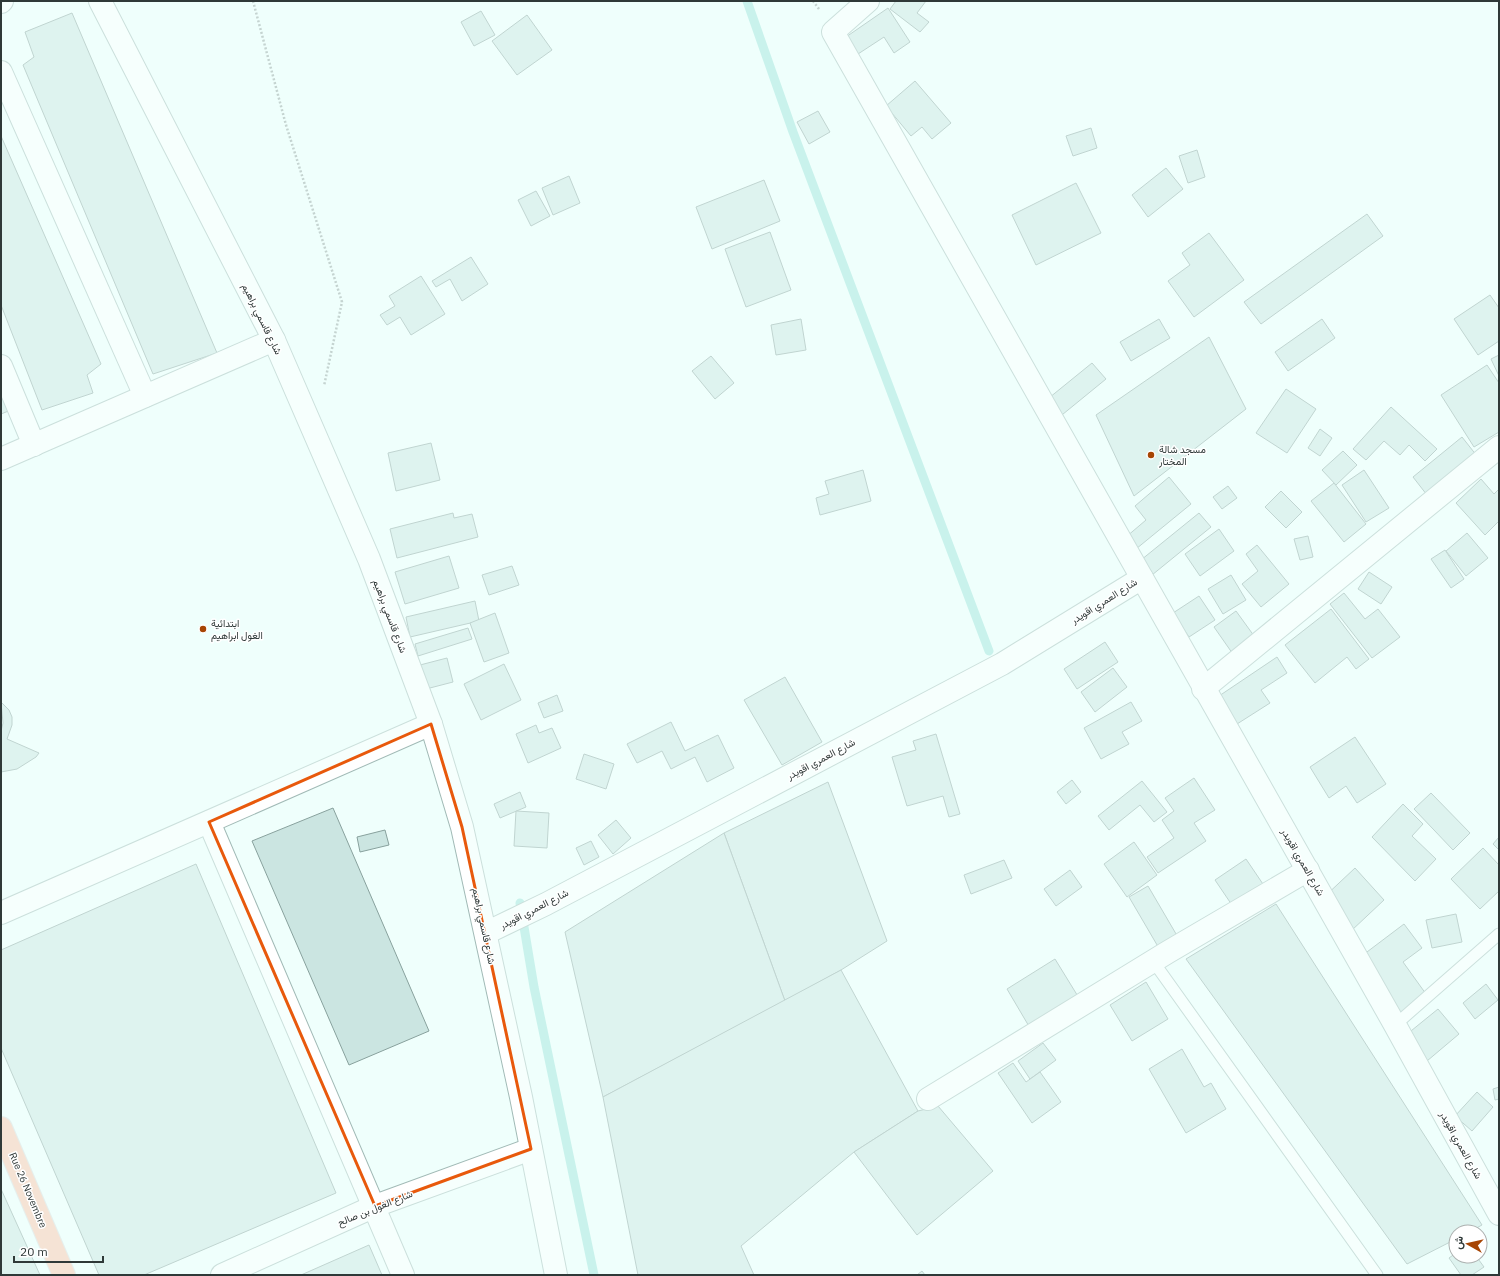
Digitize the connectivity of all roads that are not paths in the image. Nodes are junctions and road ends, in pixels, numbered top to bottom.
1 (100, 1) edge
2 (868, 1) edge
3 (1, 72) edge
4 (274, 340) junction
5 (1, 366) edge
6 (145, 396) junction
7 (34, 445) junction
8 (1499, 447) edge
9 (1, 459) edge
10 (1142, 578) junction
11 (1203, 689) junction
12 (431, 724) junction
13 (208, 822) junction
14 (1308, 870) junction
15 (1, 913) edge
16 (486, 933) junction
17 (1499, 934) edge
18 (1153, 961) junction
19 (1395, 1025) junction
20 (928, 1099) dead end
21 (1, 1128) edge
22 (531, 1149) junction
23 (375, 1206) junction
24 (1499, 1214) edge
25 (64, 1275) edge
26 (222, 1275) edge
27 (403, 1275) edge
28 (556, 1275) edge
29 (1377, 1275) edge

1 - 4 street, شارع قاسمي براهيم
2 - 10 street
3 - 6 street
4 - 6 street
4 - 12 street, شارع قاسمي براهيم
5 - 7 street
6 - 7 street
7 - 9 street
8 - 11 street
10 - 11 street, شارع العمري اقويدر
10 - 16 street, شارع العمري اقويدر
11 - 14 street, شارع العمري اقويدر
12 - 13 street
12 - 16 street, شارع قاسمي براهيم
13 - 15 street
13 - 23 street
14 - 18 street
14 - 19 street, شارع العمري اقويدر
16 - 22 street, شارع قاسمي براهيم
17 - 19 lane
18 - 20 street
18 - 29 lane
19 - 24 street, شارع العمري اقويدر
21 - 25 main road, Rue 26 Novembre
22 - 23 street, شارع الغول بن صالح
22 - 28 street, شارع قاسمي براهيم
23 - 26 street, شارع الغول بن صالح
23 - 27 street

